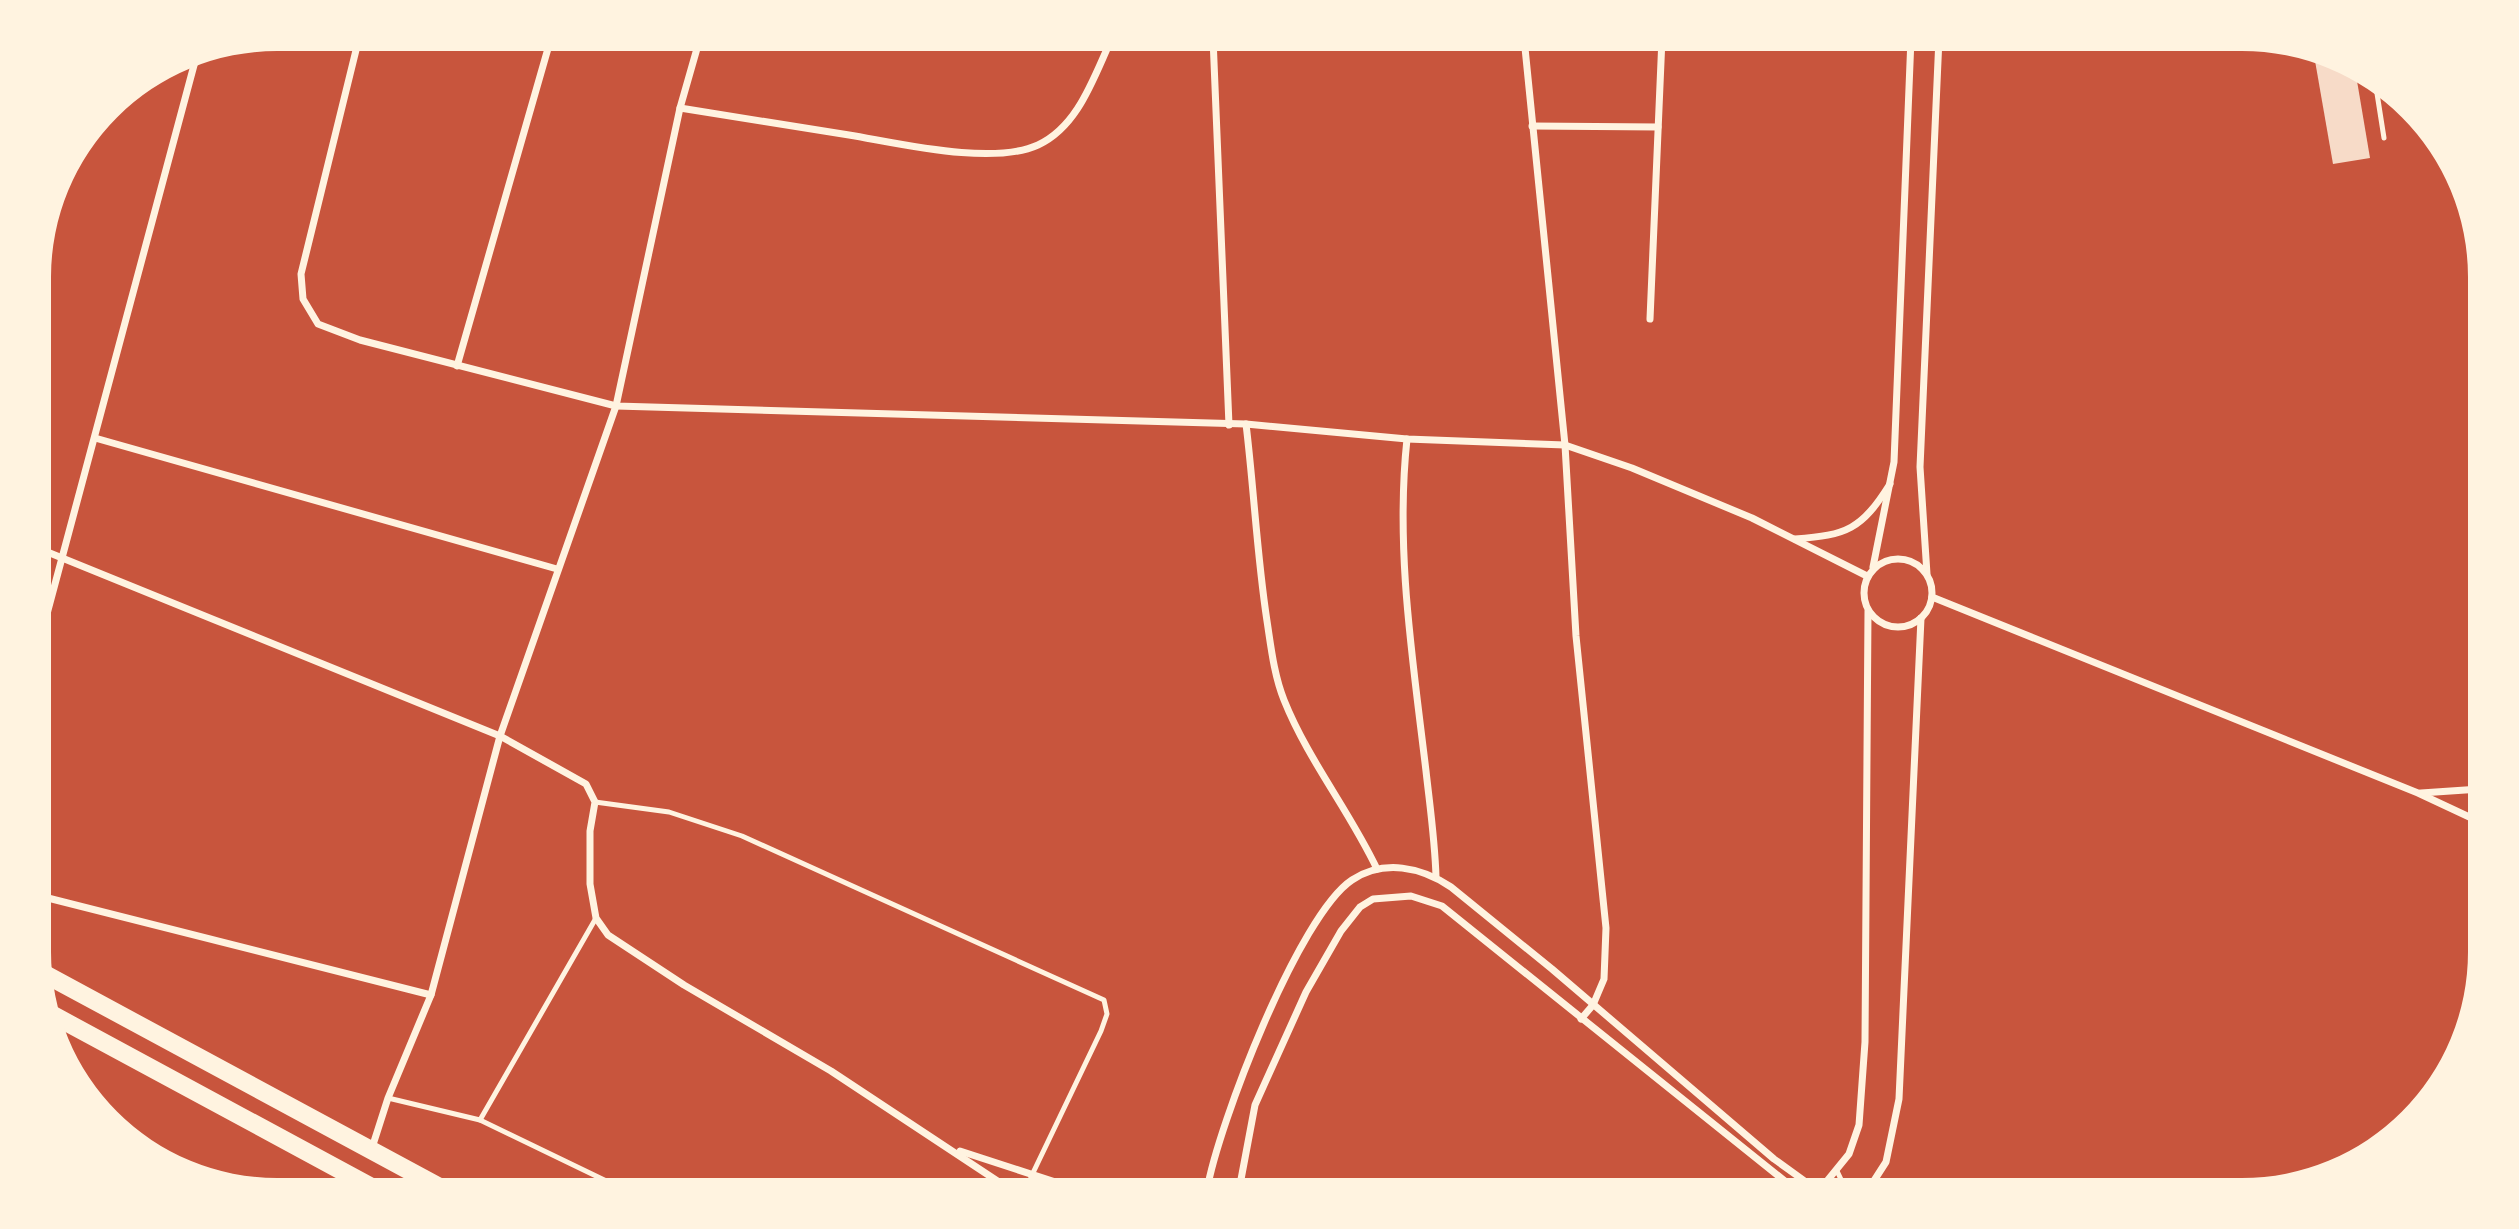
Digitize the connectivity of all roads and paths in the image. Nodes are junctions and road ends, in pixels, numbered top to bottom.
1 (356, 51) edge
2 (547, 51) edge
3 (696, 51) edge
4 (1106, 51) edge
5 (1214, 51) edge
6 (1525, 51) edge
7 (1661, 51) edge
8 (1910, 51) edge
9 (1938, 51) edge
10 (194, 67) edge
11 (2377, 95) edge
12 (680, 108) junction
13 (1532, 126) junction
14 (1658, 127) junction
15 (2384, 138) dead end
16 (1650, 319) dead end
17 (457, 366) junction
18 (616, 406) junction
19 (1246, 424) junction
20 (1229, 425) junction
21 (95, 438) junction
22 (1407, 439) junction
23 (1565, 445) junction
24 (1892, 480) junction
25 (1793, 539) junction
26 (51, 554) edge
27 (61, 558) junction
28 (1873, 567) junction
29 (558, 569) junction
30 (1927, 574) junction
31 (1867, 576) junction
32 (51, 597) edge
33 (1932, 597) junction
34 (1868, 611) junction
35 (1921, 618) junction
36 (500, 736) junction
37 (2468, 790) edge
38 (2417, 793) junction
39 (595, 802) junction
40 (2468, 816) edge
41 (1377, 869) junction
42 (1436, 877) junction
43 (51, 899) edge
44 (596, 918) junction
45 (53, 978) edge
46 (431, 995) junction
47 (1593, 1005) junction
48 (1581, 1018) junction
49 (61, 1019) edge
50 (388, 1098) junction
51 (480, 1120) junction
52 (950, 1147) junction
53 (371, 1152) junction
54 (1837, 1171) junction
55 (1031, 1177) junction
56 (353, 1178) edge
57 (420, 1178) edge
58 (600, 1178) edge
59 (994, 1178) edge
60 (1035, 1178) edge
61 (1210, 1178) edge
62 (1241, 1178) edge
63 (1781, 1178) edge
64 (1801, 1178) edge
65 (1830, 1178) edge
66 (1840, 1178) edge
67 (1876, 1178) edge

1 - 17 street
2 - 17 street
3 - 12 street
4 - 12 street
5 - 20 street
6 - 13 street
7 - 14 street
8 - 24 street
9 - 30 street
10 - 21 street
11 - 15 lane
12 - 18 street
13 - 14 street
13 - 23 street
14 - 16 street
17 - 18 street
18 - 20 street
18 - 29 street
19 - 20 street
19 - 22 street
19 - 41 street
21 - 27 street
21 - 29 street
22 - 23 street
22 - 42 street
23 - 25 street
23 - 47 street
24 - 25 street
24 - 28 street
25 - 31 street
26 - 27 street
27 - 32 street
27 - 36 street
28 - 30 street
28 - 31 street
29 - 36 street
30 - 33 street
31 - 34 street
33 - 35 street
33 - 38 street
34 - 35 street
34 - 54 street
35 - 67 street
36 - 39 street
36 - 46 street
37 - 38 street
38 - 40 street
39 - 44 street
39 - 55 lane
41 - 42 street
41 - 61 street
42 - 47 street
43 - 46 street
44 - 51 lane
44 - 52 street
45 - 53 main road
46 - 50 street
47 - 48 street
47 - 64 street
48 - 62 street
48 - 63 street
49 - 56 main road
50 - 51 lane
50 - 53 street
51 - 58 lane
52 - 55 street
52 - 59 street
53 - 57 main road
54 - 65 street
54 - 66 lane
55 - 60 street

